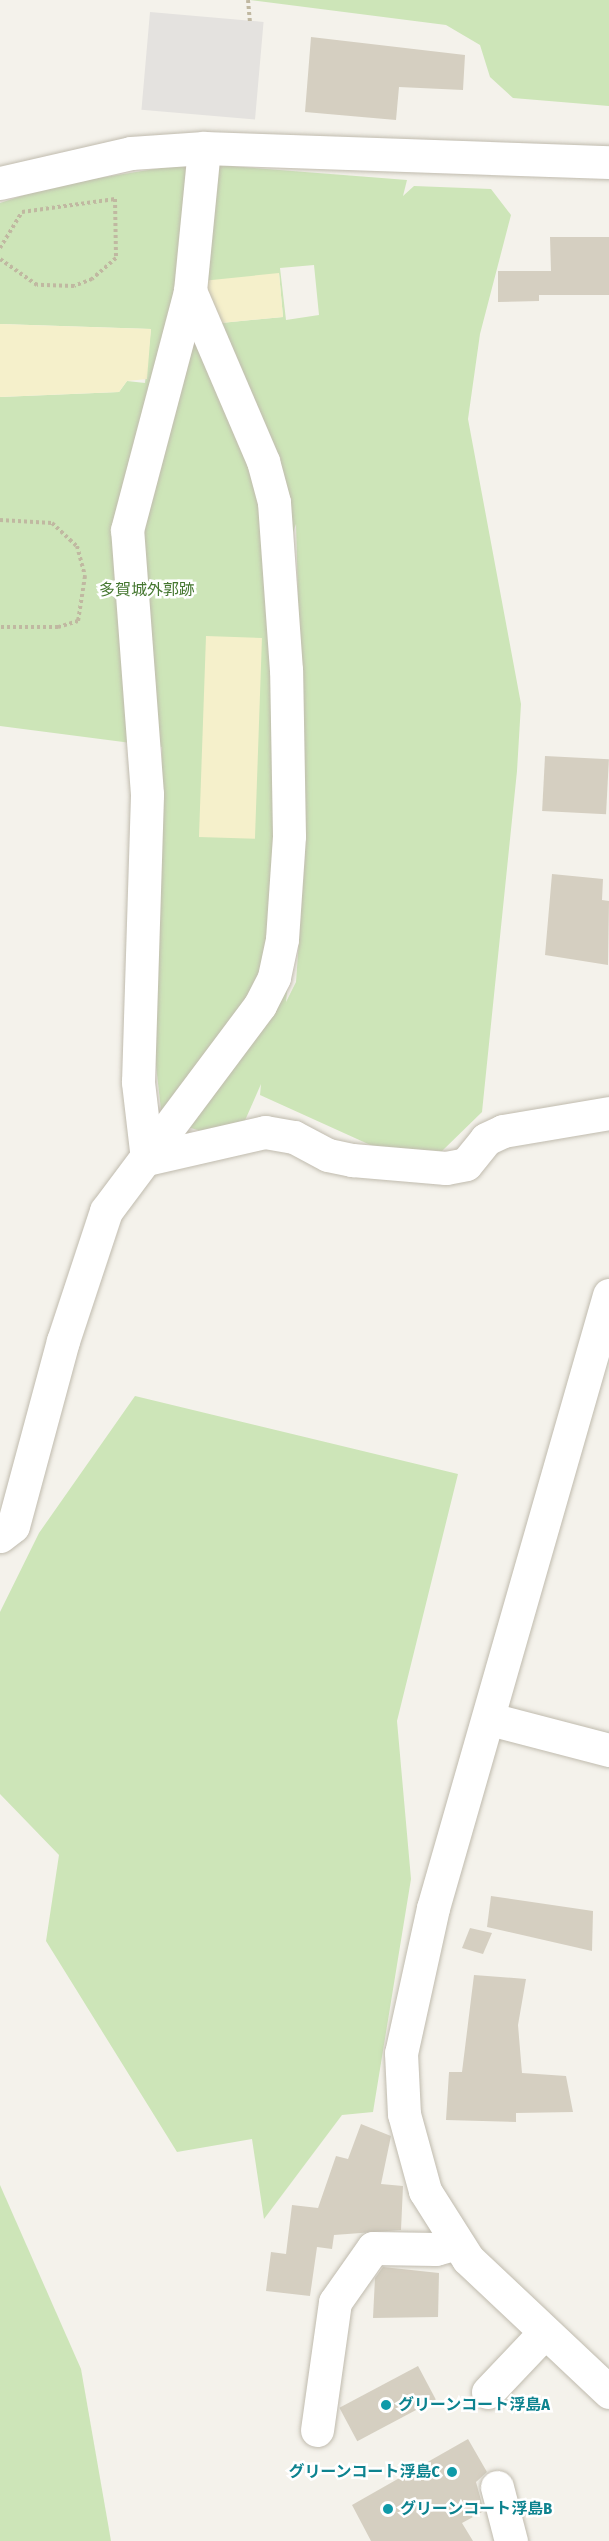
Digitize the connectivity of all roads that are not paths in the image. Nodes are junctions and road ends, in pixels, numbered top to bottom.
1 (204, 148) junction
2 (609, 162) edge
3 (0, 183) edge
4 (190, 291) junction
5 (609, 1113) edge
6 (147, 1159) junction
7 (609, 1295) edge
8 (0, 1536) edge
9 (490, 1719) junction
10 (609, 1750) edge
11 (458, 2243) junction
12 (544, 2333) junction
13 (488, 2392) dead end
14 (609, 2392) edge
15 (317, 2430) dead end
16 (497, 2487) dead end
17 (511, 2541) edge

1 - 2 street
1 - 3 street
1 - 4 street
4 - 6 street
4 - 6 street
5 - 6 street
6 - 8 street
7 - 9 street
9 - 10 street
9 - 11 street
11 - 12 street
11 - 15 street
12 - 13 street
12 - 14 street
16 - 17 street

